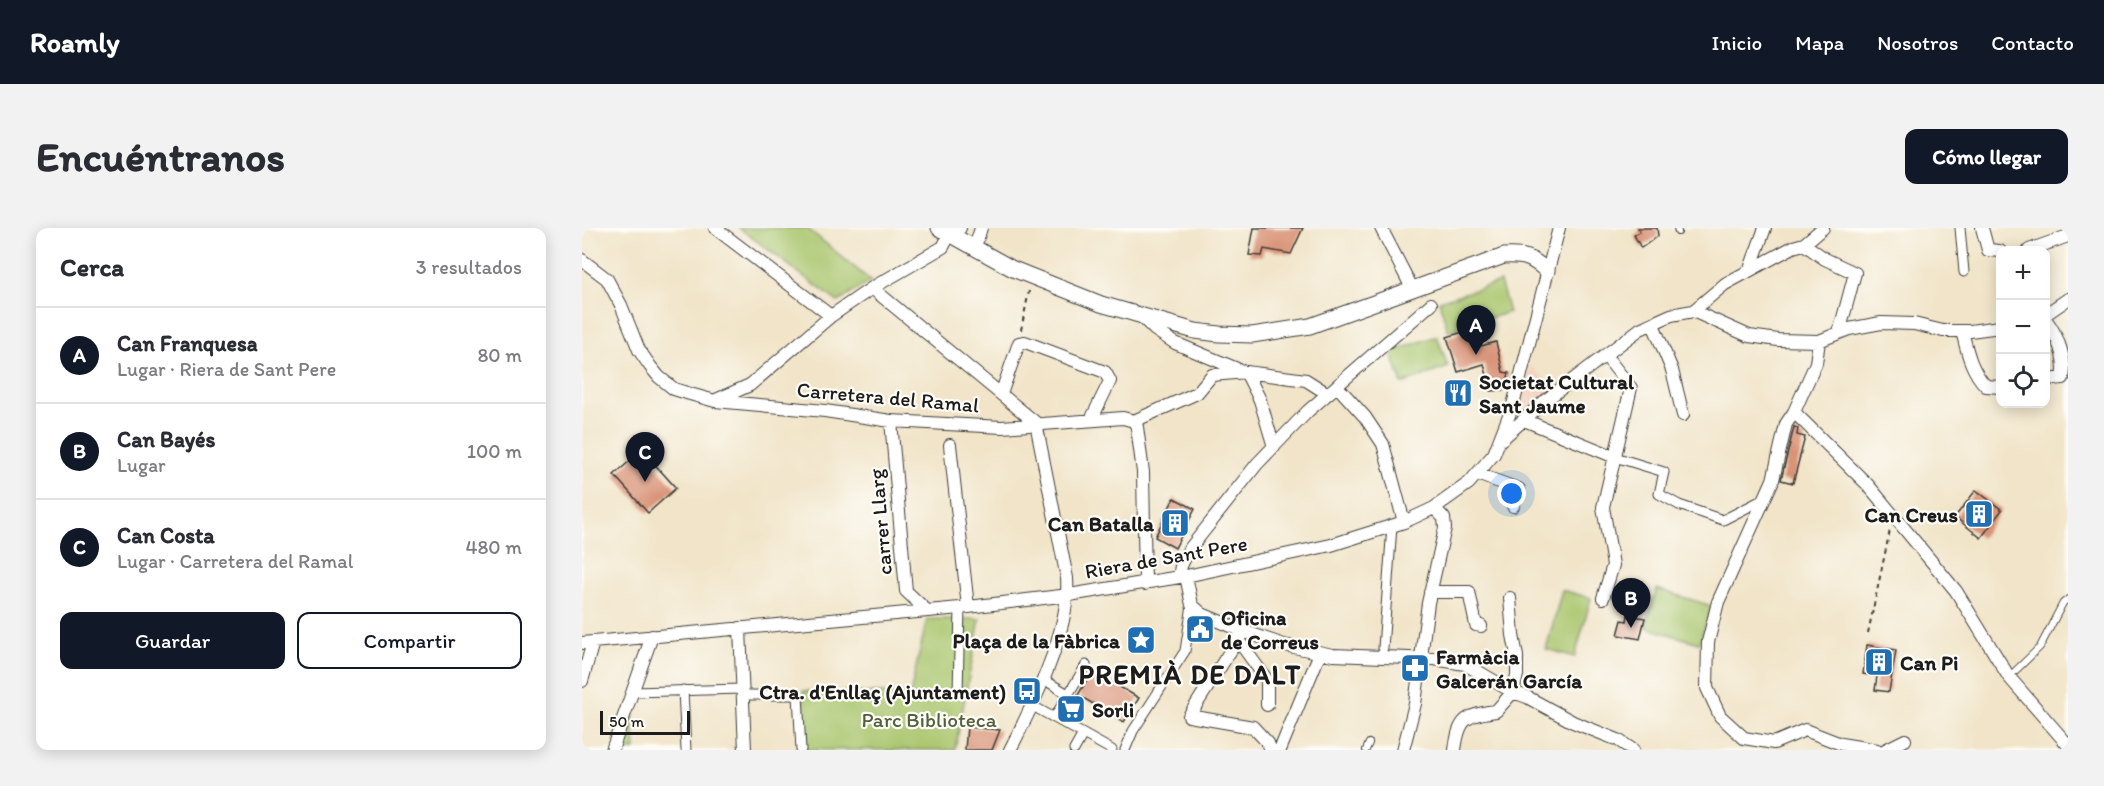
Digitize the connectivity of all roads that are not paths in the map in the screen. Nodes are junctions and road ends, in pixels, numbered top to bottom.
1 (715, 228) edge
2 (981, 228) edge
3 (1381, 228) edge
4 (1559, 228) edge
5 (1765, 228) edge
6 (1823, 228) edge
7 (1960, 228) edge
8 (1982, 228) edge
9 (950, 230) edge
10 (2068, 236) edge
11 (1804, 244) junction
12 (2040, 246) edge
13 (977, 248) junction
14 (1996, 251) edge
15 (582, 260) edge
16 (1750, 269) junction
17 (1547, 271) junction
18 (1964, 273) dead end
19 (872, 288) junction
20 (1413, 290) junction
21 (2068, 299) edge
22 (1431, 304) dead end
23 (1693, 311) junction
24 (2050, 311) edge
25 (831, 316) junction
26 (1141, 316) junction
27 (1653, 324) junction
28 (2050, 325) edge
29 (1996, 328) edge
30 (1962, 332) junction
31 (1839, 333) junction
32 (1818, 341) junction
33 (1605, 355) junction
34 (1246, 372) junction
35 (2050, 380) edge
36 (1996, 387) edge
37 (1333, 390) junction
38 (1001, 394) junction
39 (715, 401) junction
40 (1794, 412) junction
41 (1683, 415) dead end
42 (1091, 420) junction
43 (1524, 420) junction
44 (891, 421) junction
45 (1134, 422) junction
46 (1036, 423) junction
47 (1499, 442) junction
48 (950, 445) dead end
49 (1274, 447) junction
50 (1615, 457) junction
51 (1477, 474) junction
52 (1764, 499) junction
53 (1513, 506) dead end
54 (1434, 508) junction
55 (1398, 524) junction
56 (1182, 577) junction
57 (1145, 584) junction
58 (1430, 592) junction
59 (1068, 595) junction
60 (1510, 598) dead end
61 (1603, 598) dead end
62 (2068, 599) edge
63 (1192, 605) junction
64 (964, 607) junction
65 (927, 611) junction
66 (1482, 626) dead end
67 (740, 628) junction
68 (1241, 635) junction
69 (652, 636) junction
70 (588, 642) edge
71 (1383, 648) dead end
72 (1320, 653) junction
73 (1420, 658) junction
74 (1086, 665) dead end
75 (2009, 677) junction
76 (1043, 679) junction
77 (582, 681) edge
78 (683, 690) junction
79 (633, 692) junction
80 (743, 692) junction
81 (1513, 692) junction
82 (919, 694) dead end
83 (1068, 694) junction
84 (1031, 705) junction
85 (1267, 705) dead end
86 (1054, 718) junction
87 (1083, 734) junction
88 (1905, 740) dead end
89 (2068, 746) edge
90 (612, 750) edge
91 (686, 750) edge
92 (745, 750) edge
93 (801, 750) edge
94 (1010, 750) edge
95 (1074, 750) edge
96 (1112, 750) edge
97 (1125, 750) edge
98 (1271, 750) edge
99 (1280, 750) edge
100 (1403, 750) edge
101 (1455, 750) edge
102 (1633, 750) edge
103 (1877, 750) edge
104 (1885, 750) edge

1 - 25 street
2 - 13 street
3 - 20 street
4 - 17 street, Riera de Sant Pere
5 - 16 street
6 - 11 street
7 - 18 street
8 - 14 street
9 - 13 street
9 - 19 street
10 - 12 street
11 - 16 street
11 - 31 street
13 - 26 street
15 - 39 street, Carretera del Ramal
16 - 23 street
17 - 20 street
17 - 47 street, Riera de Sant Pere
19 - 25 street
19 - 38 street
20 - 26 street
21 - 24 street
22 - 37 street
23 - 27 street
23 - 32 street
25 - 39 street
26 - 34 street
27 - 33 street
27 - 41 street
28 - 35 street
29 - 30 street
30 - 31 street
30 - 36 street
31 - 32 street
32 - 40 street
33 - 43 street
33 - 50 street
34 - 37 street
34 - 45 street
34 - 49 street
37 - 49 street
37 - 55 street
38 - 42 street
38 - 46 street
39 - 44 street, Carretera del Ramal
40 - 52 street
40 - 75 street
42 - 45 street, Carretera del Ramal
42 - 46 street, Carretera del Ramal
43 - 47 street
43 - 50 street
44 - 46 street, Carretera del Ramal
44 - 65 street, carrer Llarg
45 - 57 street
46 - 59 street
47 - 51 street, Riera de Sant Pere
48 - 64 street
49 - 56 street
50 - 52 street
50 - 61 street
51 - 53 street
51 - 54 street, Riera de Sant Pere
52 - 103 street
54 - 55 street, Riera de Sant Pere
54 - 58 street
55 - 56 street, Riera de Sant Pere
55 - 71 street
56 - 57 street, Riera de Sant Pere
56 - 63 street
57 - 59 street, Riera de Sant Pere
58 - 66 street
58 - 73 street
59 - 64 street, Riera de Sant Pere
59 - 76 street
60 - 81 street
62 - 75 lane
63 - 68 street
63 - 97 street
64 - 65 street, Riera de Sant Pere
64 - 82 street
65 - 67 street, Riera de Sant Pere
67 - 69 street, Riera de Sant Pere
67 - 80 street
68 - 72 street
68 - 85 street
68 - 98 street
69 - 70 street, Riera de Sant Pere
69 - 79 street
70 - 77 street
72 - 73 street
72 - 99 street
73 - 81 street
73 - 100 street
74 - 83 street
75 - 89 street
76 - 83 street
76 - 84 street
78 - 79 street
78 - 80 street
78 - 91 street
79 - 90 street
80 - 92 street
80 - 93 street
81 - 101 street
81 - 102 street
83 - 86 street
84 - 86 street
84 - 94 street
86 - 87 street
87 - 95 street
87 - 96 street
88 - 104 street

